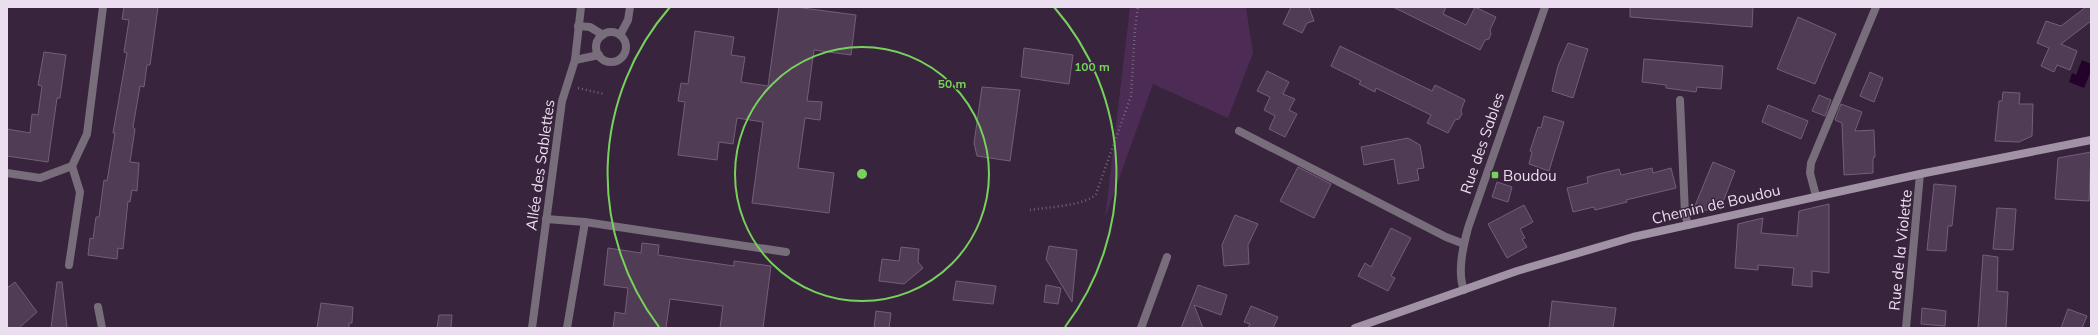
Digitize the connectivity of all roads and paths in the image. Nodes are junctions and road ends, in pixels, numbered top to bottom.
1 (103, 7) edge
2 (581, 7) edge
3 (630, 7) edge
4 (1138, 7) edge
5 (1545, 7) edge
6 (1876, 7) edge
7 (578, 26) junction
8 (603, 35) junction
9 (620, 35) junction
10 (599, 56) junction
11 (576, 60) junction
12 (568, 84) junction
13 (604, 94) dead end
14 (1680, 100) dead end
15 (1239, 131) dead end
16 (2091, 140) edge
17 (72, 166) junction
18 (7, 173) edge
19 (1920, 174) junction
20 (1816, 196) junction
21 (1030, 210) dead end
22 (546, 219) junction
23 (585, 222) junction
24 (1688, 225) junction
25 (1464, 244) junction
26 (786, 252) dead end
27 (1167, 257) dead end
28 (69, 265) dead end
29 (1464, 290) junction
30 (98, 307) dead end
31 (102, 328) edge
32 (532, 328) edge
33 (567, 328) edge
34 (1141, 328) edge
35 (1355, 328) edge
36 (1906, 328) edge

1 - 17 street
2 - 7 street, Allée des Sablettes
3 - 9 street
4 - 21 path
5 - 25 street, Rue des Sables
6 - 20 street
7 - 8 street
7 - 11 street, Allée des Sablettes
8 - 9 street
8 - 10 street
9 - 10 street
10 - 11 street
11 - 12 street, Allée des Sablettes
12 - 13 path
12 - 22 street, Allée des Sablettes
14 - 24 street
15 - 25 street
16 - 19 street, Chemin de Boudou
17 - 18 street
17 - 28 street
19 - 20 street, Chemin de Boudou
19 - 36 street, Rue de la Violette
20 - 24 street, Chemin de Boudou
22 - 23 street
22 - 32 street, Allée des Sablettes
23 - 26 street
23 - 33 street
24 - 29 street, Chemin de Boudou
25 - 29 street, Rue des Sables
27 - 34 street
29 - 35 street, Chemin de Boudou
30 - 31 street

